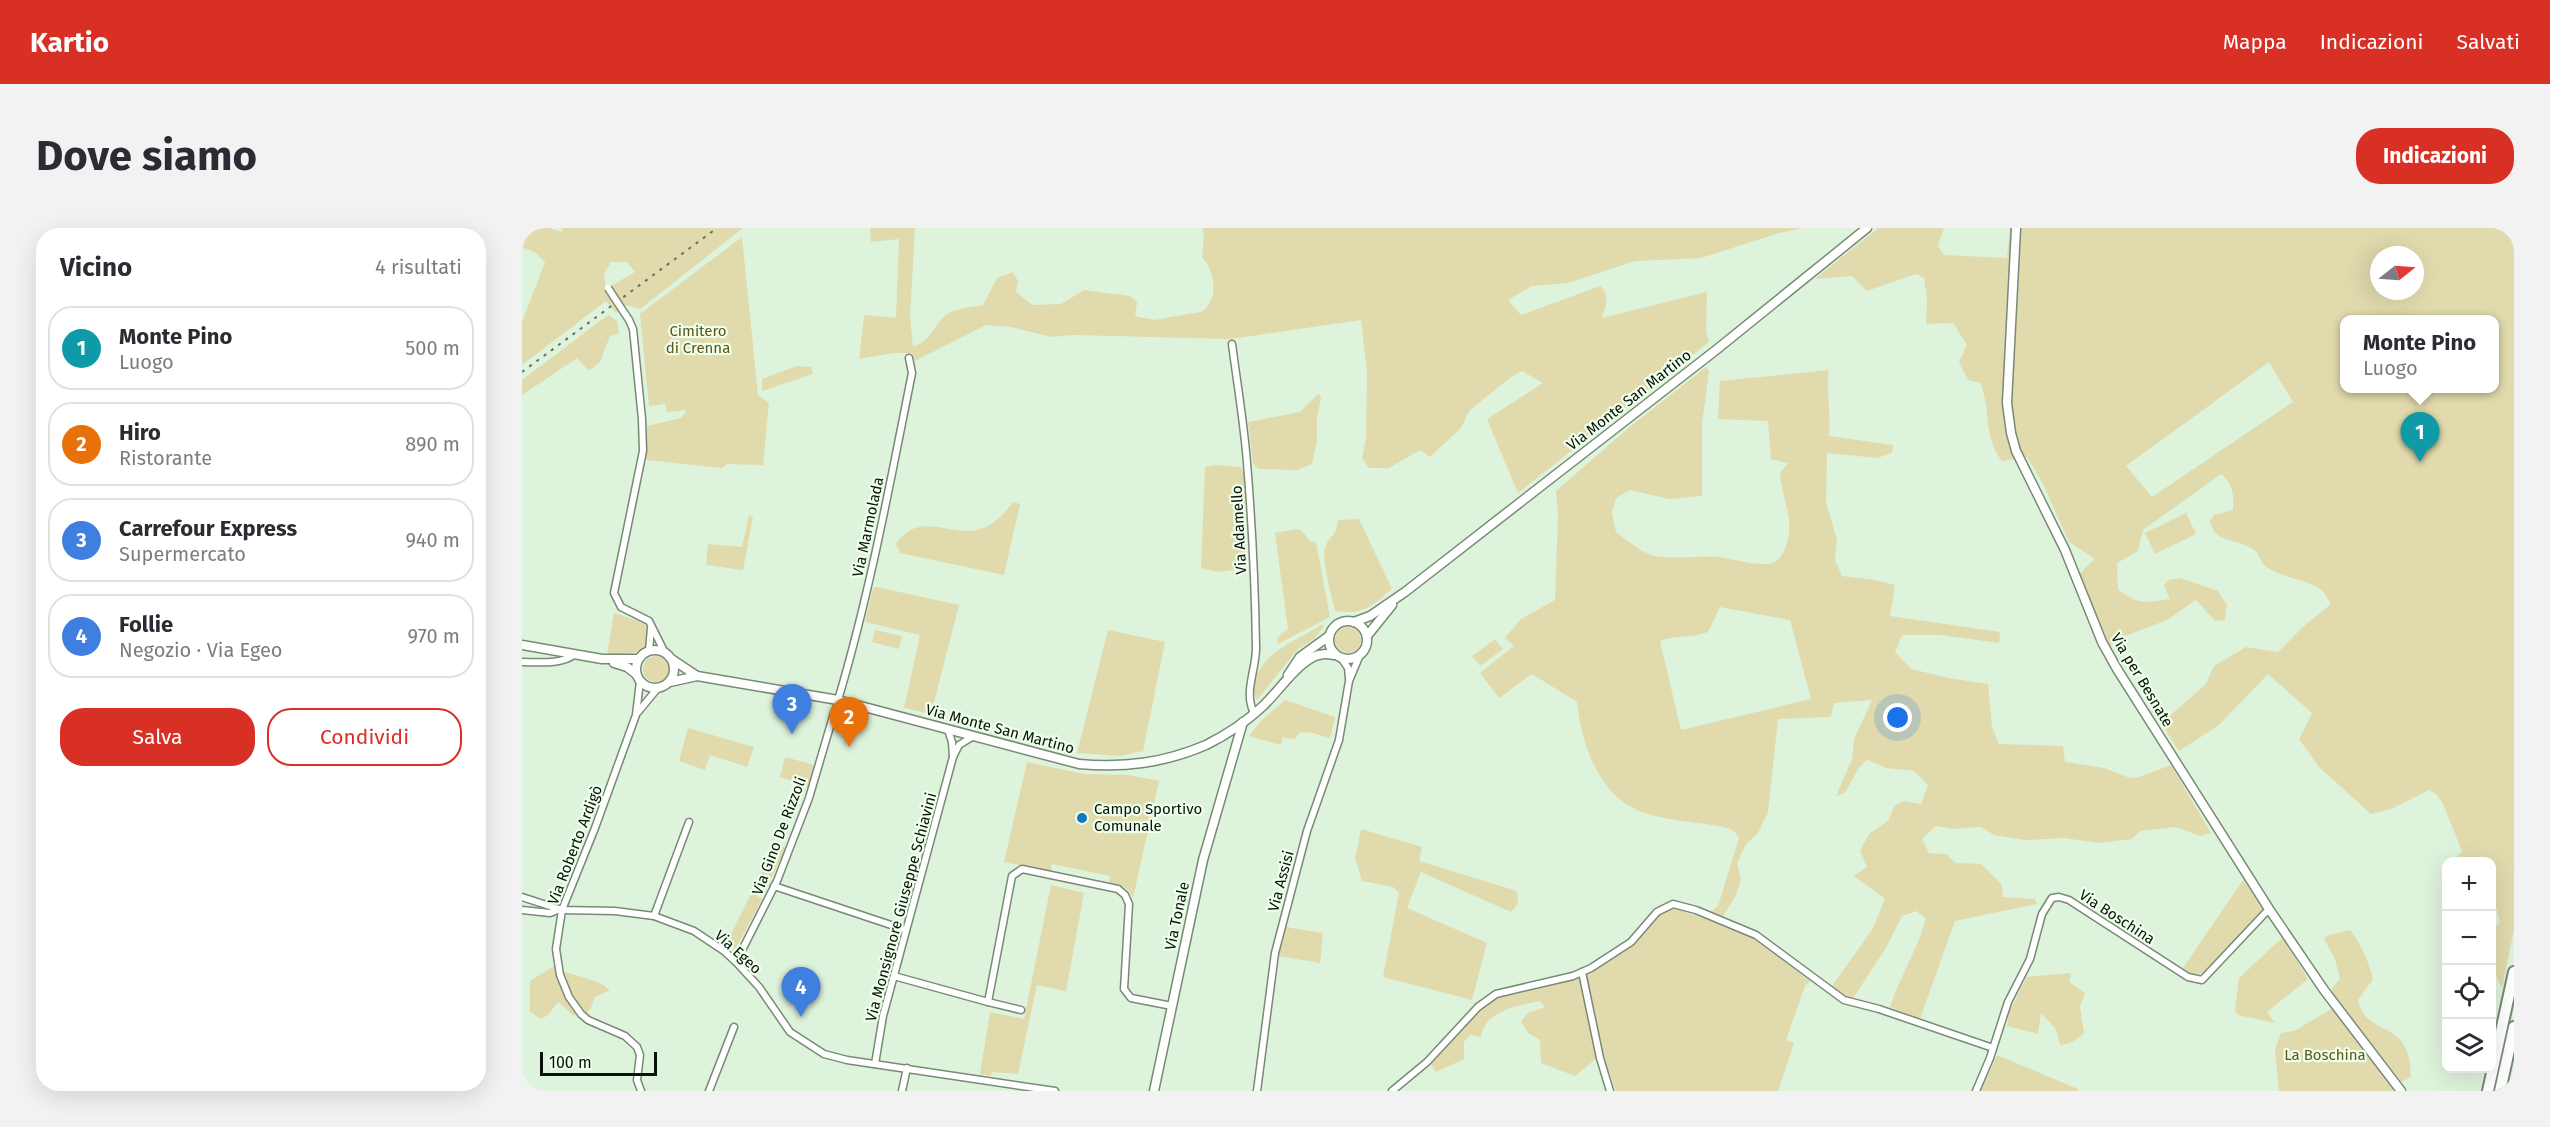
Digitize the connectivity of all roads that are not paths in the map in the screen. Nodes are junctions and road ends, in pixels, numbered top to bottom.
1 (1867, 228) edge
2 (2016, 228) edge
3 (608, 288) dead end
4 (1232, 344) dead end
5 (909, 358) dead end
6 (1405, 592) junction
7 (1354, 622) junction
8 (652, 625) junction
9 (1329, 636) junction
10 (1367, 636) junction
11 (522, 645) edge
12 (649, 651) junction
13 (663, 651) junction
14 (575, 654) junction
15 (1339, 657) junction
16 (1359, 657) junction
17 (602, 659) junction
18 (638, 660) junction
19 (673, 660) junction
20 (522, 662) edge
21 (697, 676) junction
22 (638, 678) junction
23 (1349, 681) junction
24 (670, 682) junction
25 (657, 689) junction
26 (1278, 690) junction
27 (837, 700) junction
28 (834, 713) junction
29 (1254, 713) junction
30 (636, 715) junction
31 (1243, 722) junction
32 (948, 730) junction
33 (1225, 734) junction
34 (972, 737) junction
35 (1237, 750) junction
36 (953, 757) junction
37 (689, 822) dead end
38 (774, 886) junction
39 (522, 897) edge
40 (561, 909) junction
41 (2269, 909) junction
42 (522, 910) edge
43 (654, 916) junction
44 (906, 930) junction
45 (736, 962) junction
46 (1582, 972) junction
47 (2514, 972) edge
48 (894, 976) junction
49 (988, 1002) junction
50 (1172, 1006) junction
51 (1021, 1010) dead end
52 (734, 1027) dead end
53 (2514, 1027) edge
54 (1993, 1048) junction
55 (875, 1064) junction
56 (907, 1068) junction
57 (641, 1091) edge
58 (709, 1091) edge
59 (902, 1091) edge
60 (1055, 1091) edge
61 (1154, 1091) edge
62 (1257, 1091) edge
63 (1392, 1091) edge
64 (1610, 1091) edge
65 (1976, 1091) edge
66 (2402, 1091) edge
67 (2488, 1091) edge
68 (2500, 1091) edge

1 - 6 street, Via Monte San Martino
2 - 41 street, Via per Besnate
3 - 8 street, bridge
4 - 29 street, Via Adamello
5 - 27 street, Via Marmolada
6 - 7 street, Via Monte San Martino
6 - 10 street, Via Monte San Martino
7 - 9 street, Via Monte San Martino
7 - 10 street
8 - 12 street
8 - 13 street
9 - 15 street
9 - 26 street, Via Monte San Martino
10 - 16 street, Via Monte San Martino
11 - 14 street
12 - 13 street
12 - 18 street
13 - 19 street
14 - 17 street
14 - 20 street
15 - 16 street, Via Monte San Martino
15 - 23 street, Via Assisi
15 - 26 street, Via Monte San Martino
16 - 23 street, Via Assisi
17 - 18 street
17 - 22 street
18 - 22 street
19 - 21 street, Via Monte San Martino
19 - 24 street
21 - 24 street, Via Monte San Martino
21 - 27 street, Via Monte San Martino
22 - 25 street
22 - 30 street, Via Roberto Ardigò
23 - 62 street, Via Assisi
24 - 25 street
25 - 30 street, Via Roberto Ardigò
26 - 29 street, Via Monte San Martino
27 - 28 street
27 - 28 street, Via Gino De Rizzoli
27 - 32 street, Via Monte San Martino
28 - 38 street, Via Gino De Rizzoli
29 - 31 street, Via Monte San Martino
30 - 40 street, Via Roberto Ardigò
31 - 33 street, Via Monte San Martino
31 - 35 street, Via Tonale
32 - 34 street, Via Monte San Martino
32 - 36 street, Via Monsignore Giuseppe Schiavini
33 - 34 street, Via Monte San Martino
33 - 35 street
34 - 36 street, Via Monsignore Giuseppe Schiavini
35 - 50 street, Via Tonale
36 - 44 street, Via Monsignore Giuseppe Schiavini
37 - 43 street
38 - 44 street
38 - 45 street, Via Gino De Rizzoli
39 - 40 street, Via Egeo
40 - 42 street
40 - 43 street, Via Egeo
40 - 57 street, Via Roberto Ardigò
41 - 54 street, Via Boschina
41 - 66 street, Via per Besnate
43 - 45 street, Via Egeo
44 - 48 street, Via Monsignore Giuseppe Schiavini
45 - 55 street, Via Egeo
46 - 54 street
46 - 63 street
46 - 64 street
47 - 67 highway
48 - 49 street
48 - 55 street, Via Monsignore Giuseppe Schiavini
49 - 50 street
49 - 51 street
50 - 61 street, Via Tonale
52 - 58 street
53 - 68 highway
54 - 65 street, Via Boschina
55 - 56 street, Via Egeo
56 - 59 street
56 - 60 street, Via Egeo

